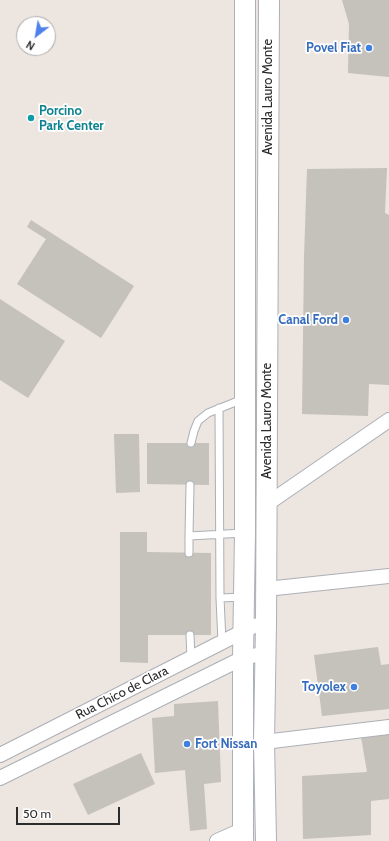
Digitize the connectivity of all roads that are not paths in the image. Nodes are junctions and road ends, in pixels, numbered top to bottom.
1 (245, 0) edge
2 (269, 0) edge
3 (245, 398) junction
4 (219, 408) junction
5 (389, 420) edge
6 (191, 443) dead end
7 (190, 485) dead end
8 (266, 504) junction
9 (245, 533) junction
10 (221, 534) junction
11 (188, 536) junction
12 (190, 553) dead end
13 (389, 576) edge
14 (266, 589) junction
15 (244, 597) junction
16 (220, 598) junction
17 (266, 624) junction
18 (244, 631) junction
19 (190, 635) dead end
20 (222, 642) junction
21 (266, 653) junction
22 (190, 658) junction
23 (243, 658) junction
24 (96, 706) junction
25 (104, 727) junction
26 (389, 727) edge
27 (264, 742) junction
28 (0, 755) edge
29 (0, 778) edge
30 (242, 835) edge
31 (217, 841) edge
32 (266, 841) edge

1 - 3 street, Avenida Lauro Monte
2 - 8 street, Avenida Lauro Monte
3 - 4 lane
3 - 9 street, Avenida Lauro Monte
4 - 6 lane
4 - 10 lane
5 - 8 street
7 - 11 lane
8 - 14 street, Avenida Lauro Monte
9 - 10 lane
9 - 15 street, Avenida Lauro Monte
10 - 11 lane
10 - 16 lane
11 - 12 lane
13 - 14 street
14 - 17 street, Avenida Lauro Monte
15 - 16 lane
15 - 18 street, Avenida Lauro Monte
16 - 20 lane
17 - 18 street, Rua Chico de Clara
17 - 21 street, Avenida Lauro Monte
18 - 20 street, Rua Chico de Clara
18 - 23 street, Avenida Lauro Monte
19 - 22 lane
20 - 22 street, Rua Chico de Clara
21 - 23 street, Rua Chico de Clara
21 - 27 street, Avenida Lauro Monte
22 - 24 street, Rua Chico de Clara
23 - 25 street, Rua Chico de Clara
23 - 30 street, Avenida Lauro Monte
24 - 25 street
24 - 28 street, Rua Chico de Clara
25 - 29 street, Rua Chico de Clara
26 - 27 street
27 - 32 street, Avenida Lauro Monte
30 - 31 street

